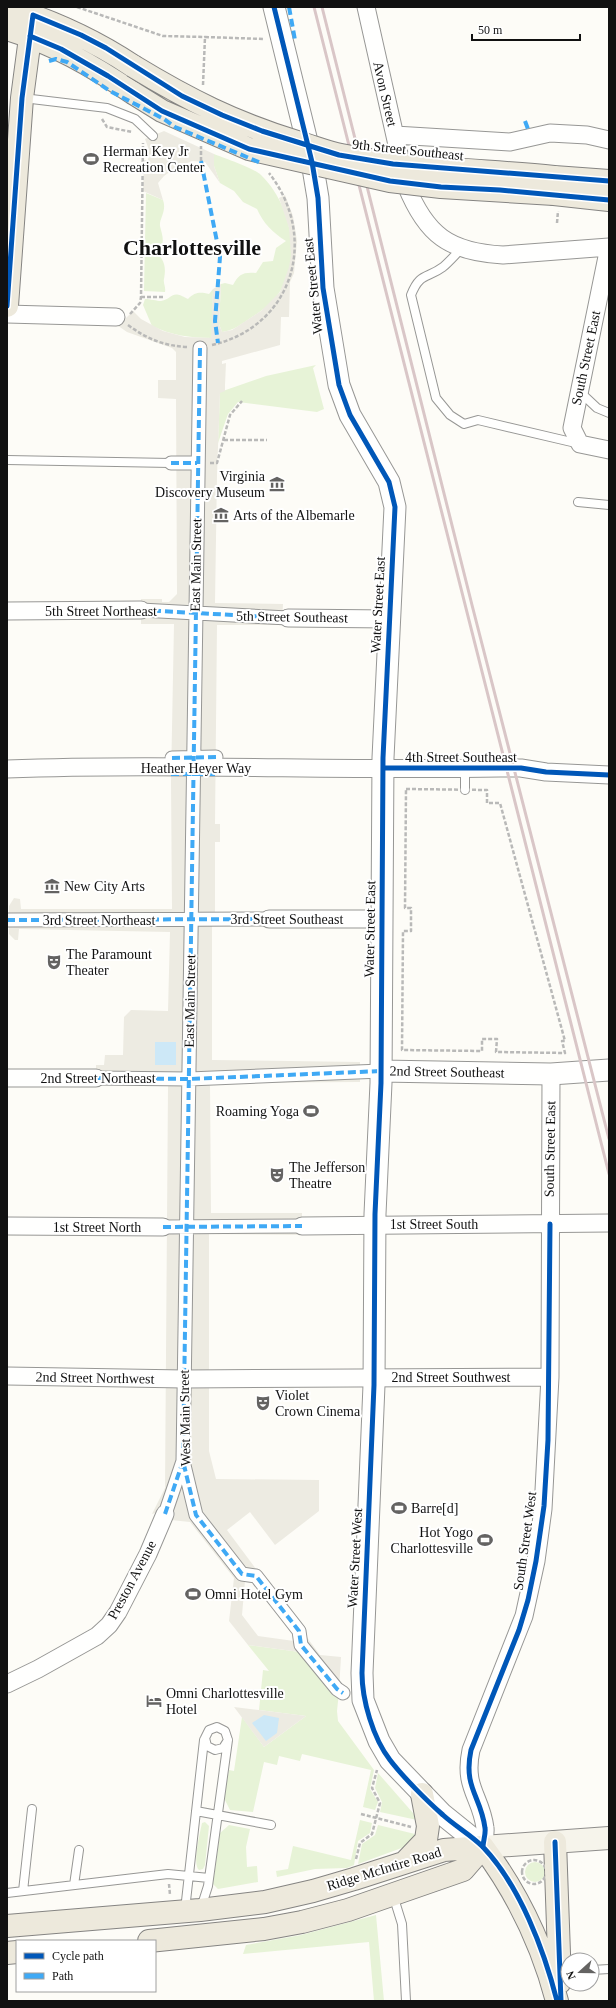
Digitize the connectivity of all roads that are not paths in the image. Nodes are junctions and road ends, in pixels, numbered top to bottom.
1 (7, 7) edge
2 (274, 7) edge
3 (366, 7) edge
4 (33, 19) edge
5 (7, 29) edge
6 (22, 98) junction
7 (395, 135) junction
8 (153, 136) dead end
9 (609, 140) edge
10 (609, 181) edge
11 (556, 192) junction
12 (11, 196) edge
13 (609, 200) edge
14 (608, 247) edge
15 (460, 249) junction
16 (7, 306) edge
17 (7, 314) edge
18 (119, 318) road end
19 (200, 348) road end
20 (579, 392) junction
21 (609, 413) edge
22 (580, 444) junction
23 (609, 450) edge
24 (7, 460) edge
25 (171, 463) joint
26 (198, 463) junction
27 (578, 502) dead end
28 (609, 506) edge
29 (141, 610) joint
30 (7, 611) edge
31 (194, 614) junction
32 (288, 618) joint
33 (388, 619) junction
34 (216, 757) dead end
35 (172, 758) dead end
36 (195, 766) junction
37 (384, 768) junction
38 (465, 768) junction
39 (7, 769) edge
40 (171, 774) dead end
41 (215, 774) dead end
42 (609, 775) edge
43 (465, 790) road end
44 (269, 919) joint
45 (383, 919) junction
46 (7, 920) edge
47 (191, 920) junction
48 (609, 1070) edge
49 (381, 1071) junction
50 (551, 1074) junction
51 (7, 1078) edge
52 (96, 1078) joint
53 (189, 1079) junction
54 (609, 1223) edge
55 (375, 1224) junction
56 (550, 1224) junction
57 (7, 1226) edge
58 (302, 1226) joint
59 (163, 1227) joint
60 (186, 1228) junction
61 (7, 1376) edge
62 (374, 1377) junction
63 (550, 1377) junction
64 (184, 1379) junction
65 (183, 1461) junction
66 (164, 1514) joint
67 (7, 1684) edge
68 (343, 1692) dead end
69 (205, 1738) junction
70 (228, 1740) junction
71 (422, 1794) junction
72 (32, 1809) dead end
73 (196, 1811) junction
74 (217, 1815) junction
75 (271, 1826) dead end
76 (609, 1838) edge
77 (555, 1842) junction
78 (483, 1847) junction
79 (79, 1850) dead end
80 (403, 1864) junction
81 (189, 1876) junction
82 (209, 1878) junction
83 (74, 1885) junction
84 (23, 1891) junction
85 (7, 1893) edge
86 (392, 1894) junction
87 (265, 1902) junction
88 (185, 1907) junction
89 (7, 1926) edge
90 (221, 1934) junction
91 (177, 1938) junction
92 (156, 1940) edge
93 (563, 1952) edge
94 (406, 2001) edge
95 (557, 2001) edge

1 - 4 main road
2 - 33 street, Water Street East
3 - 7 street, Avon Street
4 - 5 main road
4 - 6 main road
4 - 11 main road, 9th Street Southeast, bridge
4 - 11 main road, 9th Street Southeast, bridge
6 - 8 lane
6 - 12 main road
7 - 9 street
7 - 15 street, Avon Street
10 - 11 main road
11 - 13 main road
12 - 16 main road
14 - 15 street, Avon Street
14 - 20 street, South Street East
15 - 22 lane
17 - 18 street
19 - 26 street, East Main Street
20 - 21 lane
20 - 22 street, South Street East
22 - 23 street
24 - 25 lane
25 - 26 street
26 - 31 street, East Main Street
27 - 28 lane
29 - 30 street, 5th Street Northeast
29 - 31 street, 5th Street Northeast
31 - 32 street, 5th Street Southeast
31 - 36 street, East Main Street
32 - 33 street, 5th Street Southeast
33 - 37 street, Water Street East
34 - 36 street
35 - 36 street
36 - 37 street, Heather Heyer Way
36 - 39 street, Heather Heyer Way
36 - 40 street
36 - 41 street
36 - 47 street, East Main Street
37 - 38 street, 4th Street Southeast
37 - 45 street, Water Street East
38 - 42 street, 4th Street Southeast
38 - 43 lane
44 - 45 street, 3rd Street Southeast
44 - 47 street, 3rd Street Southeast
45 - 49 street, Water Street East
46 - 47 street, 3rd Street Northeast
47 - 53 street, East Main Street
48 - 50 street, 2nd Street Southeast
49 - 50 street, 2nd Street Southeast
49 - 53 street, 2nd Street Southeast
49 - 55 street, Water Street East
50 - 56 street, South Street East
51 - 52 street, 2nd Street Northeast
52 - 53 street, 2nd Street Northeast
53 - 60 street, East Main Street
54 - 56 street, 1st Street South
55 - 56 street, 1st Street South
55 - 58 street, 1st Street South
55 - 62 street, Water Street West
56 - 63 street, South Street West
57 - 59 street, 1st Street North
58 - 60 street, 1st Street South
59 - 60 street, 1st Street North
60 - 64 street, West Main Street
61 - 64 street, 2nd Street Northwest
62 - 63 street, 2nd Street Southwest
62 - 64 street, 2nd Street Southwest
62 - 71 street, Water Street West
63 - 78 street, South Street West
64 - 65 street, West Main Street
65 - 66 street
65 - 68 street, West Main Street
66 - 67 street, Preston Avenue
69 - 70 lane
69 - 70 lane
69 - 73 lane
70 - 74 lane
71 - 78 street, Water Street West
71 - 80 main road
72 - 84 lane
73 - 74 lane
73 - 81 lane
74 - 75 lane
74 - 82 lane
76 - 77 main road
77 - 78 main road
77 - 93 main road
78 - 80 main road, Ridge McIntire Road
78 - 86 main road, Ridge McIntire Road
78 - 95 main road
79 - 83 lane
80 - 87 main road, Ridge McIntire Road
81 - 82 lane
81 - 83 lane
81 - 88 lane
82 - 88 lane
83 - 84 lane
84 - 85 lane
86 - 90 main road, Ridge McIntire Road
86 - 94 lane
87 - 88 main road, Ridge McIntire Road
87 - 90 main road
88 - 89 main road, Ridge McIntire Road
88 - 91 main road
90 - 91 main road, Ridge McIntire Road
91 - 92 main road, Ridge McIntire Road

